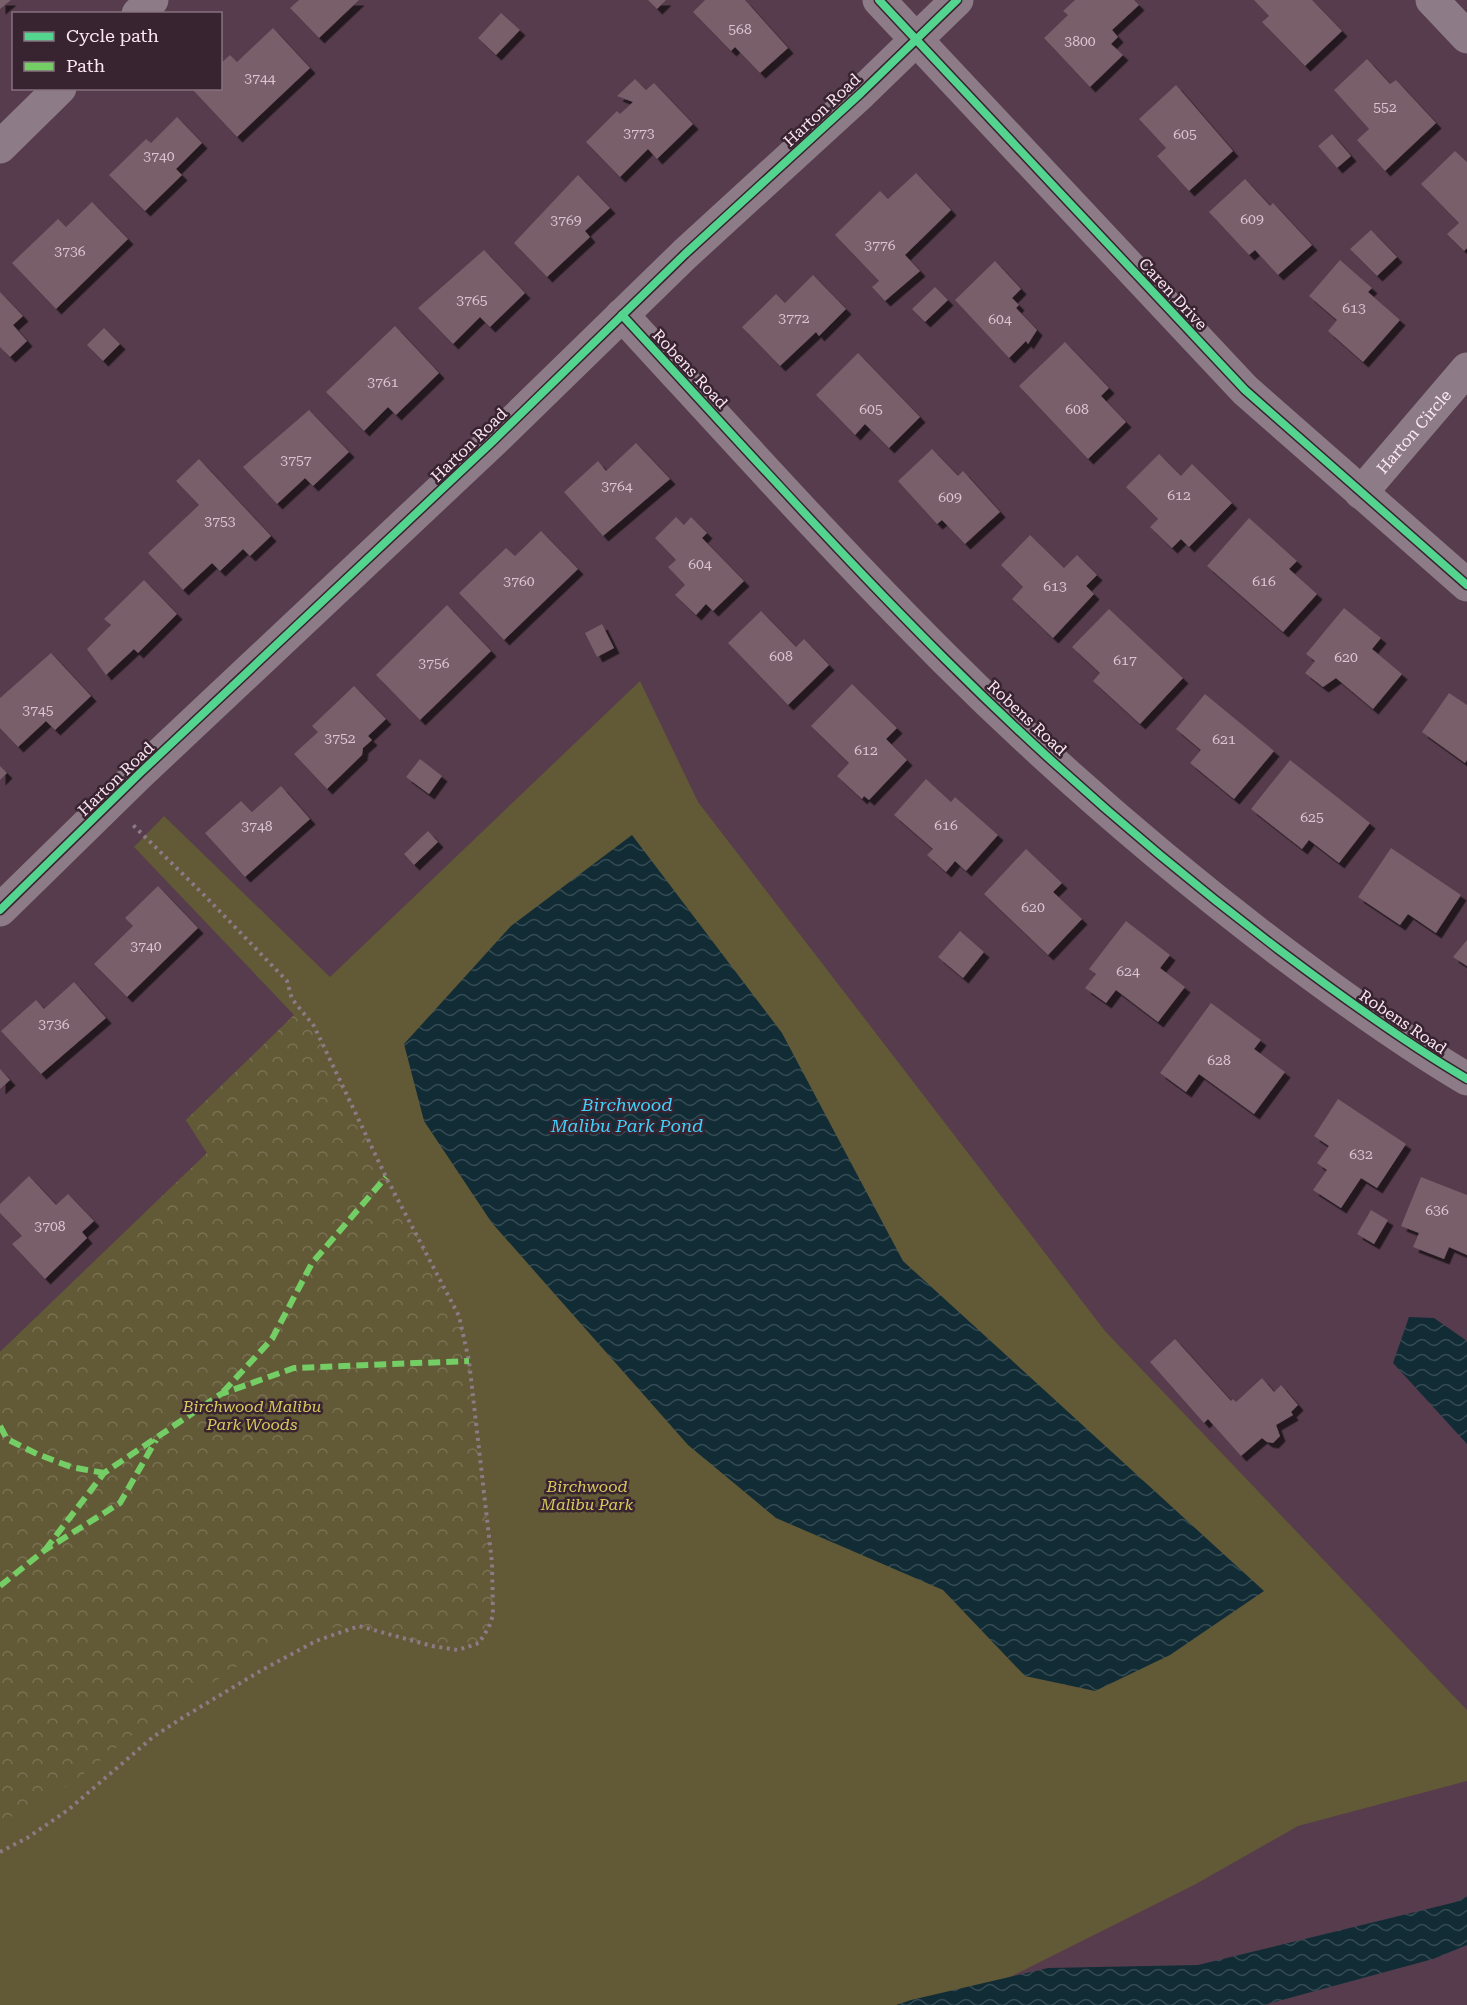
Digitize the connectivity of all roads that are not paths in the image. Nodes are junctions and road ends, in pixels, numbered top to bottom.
1 (152, 0) edge
2 (879, 0) edge
3 (957, 0) edge
4 (1432, 0) edge
5 (140, 12) edge
6 (1467, 37) edge
7 (917, 39) junction
8 (58, 90) edge
9 (0, 147) edge
10 (622, 315) junction
11 (1467, 369) edge
12 (1361, 493) junction
13 (1467, 585) edge
14 (0, 910) edge
15 (1467, 1079) edge

1 - 5 street
2 - 7 street, Caren Drive
3 - 7 street, Harton Road
4 - 6 street
7 - 10 street, Harton Road
7 - 12 street, Caren Drive
8 - 9 street
10 - 14 street, Harton Road
10 - 15 street, Robens Road
11 - 12 street, Harton Circle
12 - 13 street, Caren Drive

